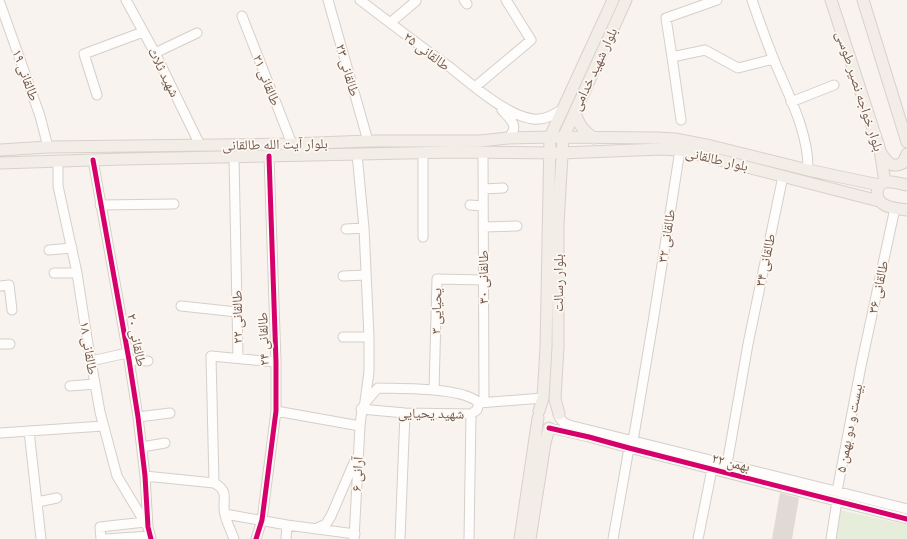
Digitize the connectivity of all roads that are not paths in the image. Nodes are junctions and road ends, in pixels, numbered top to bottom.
1 (126, 0) edge
2 (328, 0) edge
3 (360, 0) edge
4 (506, 0) edge
5 (613, 0) edge
6 (626, 0) edge
7 (717, 0) edge
8 (752, 0) edge
9 (831, 0) edge
10 (863, 0) edge
11 (416, 1) edge
12 (0, 3) edge
13 (242, 16) dead end
14 (390, 23) junction
15 (143, 32) junction
16 (197, 33) dead end
17 (155, 53) junction
18 (672, 57) junction
19 (774, 59) junction
20 (834, 85) dead end
21 (475, 87) junction
22 (97, 94) dead end
23 (495, 101) junction
24 (791, 102) junction
25 (569, 109) junction
26 (680, 120) dead end
27 (550, 137) junction
28 (508, 138) junction
29 (563, 138) junction
30 (594, 138) junction
31 (368, 141) junction
32 (907, 142) edge
33 (292, 144) junction
34 (200, 145) junction
35 (48, 147) junction
36 (452, 147) junction
37 (0, 150) edge
38 (680, 150) junction
39 (880, 150) junction
40 (483, 152) junction
41 (550, 152) junction
42 (423, 153) junction
43 (562, 153) junction
44 (357, 154) junction
45 (907, 154) edge
46 (269, 156) junction
47 (201, 157) junction
48 (234, 157) junction
49 (93, 160) junction
50 (58, 161) junction
51 (0, 163) edge
52 (808, 170) junction
53 (783, 176) junction
54 (882, 184) junction
55 (907, 185) edge
56 (503, 188) dead end
57 (483, 189) junction
58 (879, 201) junction
59 (174, 204) dead end
60 (100, 205) junction
61 (470, 205) dead end
62 (483, 206) junction
63 (894, 208) junction
64 (907, 210) edge
65 (517, 226) dead end
66 (483, 227) junction
67 (364, 228) junction
68 (346, 229) dead end
69 (423, 237) dead end
70 (72, 248) junction
71 (49, 250) dead end
72 (54, 273) dead end
73 (78, 273) junction
74 (366, 275) junction
75 (343, 276) dead end
76 (483, 280) junction
77 (0, 286) edge
78 (181, 306) dead end
79 (12, 310) dead end
80 (237, 312) junction
81 (344, 337) dead end
82 (369, 337) junction
83 (0, 344) edge
84 (10, 344) dead end
85 (128, 357) junction
86 (238, 358) junction
87 (91, 361) junction
88 (148, 361) dead end
89 (276, 362) junction
90 (861, 366) joint
91 (369, 372) junction
92 (95, 384) junction
93 (70, 386) dead end
94 (378, 388) junction
95 (434, 390) junction
96 (543, 398) junction
97 (481, 402) junction
98 (363, 405) junction
99 (276, 411) junction
100 (170, 413) dead end
101 (405, 413) junction
102 (471, 414) junction
103 (538, 414) junction
104 (559, 415) junction
105 (138, 417) junction
106 (103, 426) junction
107 (360, 426) junction
108 (549, 428) junction
109 (29, 431) junction
110 (0, 433) edge
111 (165, 443) dead end
112 (631, 445) junction
113 (142, 447) junction
114 (358, 453) junction
115 (727, 464) junction
116 (712, 470) junction
117 (145, 476) junction
118 (214, 482) junction
119 (837, 496) junction
120 (57, 498) dead end
121 (37, 502) junction
122 (907, 509) edge
123 (224, 514) junction
124 (907, 519) edge
125 (262, 520) junction
126 (287, 525) junction
127 (317, 528) junction
128 (149, 531) edge
129 (355, 536) edge
130 (41, 539) edge
131 (101, 539) edge
132 (105, 539) edge
133 (234, 539) edge
134 (256, 539) edge
135 (286, 539) edge
136 (400, 539) edge
137 (469, 539) edge
138 (520, 539) edge
139 (530, 539) edge
140 (613, 539) edge
141 (698, 539) edge
142 (831, 539) edge

1 - 15 street, شهید ثلاث
2 - 31 street, طالقانی ۲۳
3 - 14 street, طالقانی ۲۵
4 - 21 street
5 - 25 main road, بلوار شهید خدامی
6 - 25 main road, بلوار شهید خدامی
7 - 18 street
8 - 19 street
9 - 39 main road, بلوار خواجه نصیر طوسی
10 - 32 main road, بلوار خواجه نصیر طوسی
11 - 14 street
12 - 35 street, طالقانی ۱۹
13 - 33 street, طالقانی ۲۱
14 - 21 street, طالقانی ۲۵
15 - 17 street, شهید ثلاث
15 - 22 street
16 - 17 street
17 - 34 street, شهید ثلاث
18 - 19 street
18 - 26 street
19 - 24 street
20 - 24 street
21 - 23 street, طالقانی ۲۵
23 - 25 street
23 - 28 street
24 - 52 street
25 - 27 main road, بلوار شهید خدامی
25 - 29 main road, بلوار شهید خدامی
25 - 30 main road
27 - 28 main road, بلوار آیت الله طالقانی
27 - 29 main road, بلوار طالقانی
27 - 41 main road, بلوار رسالت
28 - 36 main road, بلوار آیت الله طالقانی
29 - 30 main road, بلوار طالقانی
29 - 43 main road, بلوار شهید خدامی
30 - 52 main road, بلوار طالقانی
31 - 33 main road, بلوار آیت الله طالقانی
31 - 36 main road, بلوار آیت الله طالقانی
33 - 34 main road, بلوار آیت الله طالقانی
34 - 35 main road, بلوار آیت الله طالقانی
34 - 47 main road
35 - 37 main road, بلوار آیت الله طالقانی
36 - 40 main road, بلوار آیت الله طالقانی
36 - 42 main road, بلوار آیت الله طالقانی
38 - 43 main road, بلوار طالقانی
38 - 53 main road, بلوار طالقانی
38 - 112 street, طالقانی ۳۲
39 - 45 main road
39 - 54 main road, بلوار خواجه نصیر طوسی
40 - 41 main road, بلوار آیت الله طالقانی
40 - 57 street, طالقانی ۳۰
41 - 43 main road, بلوار طالقانی
41 - 96 main road, بلوار رسالت
42 - 44 main road, بلوار آیت الله طالقانی
42 - 69 street
43 - 104 main road, بلوار رسالت
44 - 46 main road, بلوار آیت الله طالقانی
44 - 67 street, آرانی ۶
46 - 48 main road, بلوار آیت الله طالقانی
46 - 89 street, طالقانی ۲۴
47 - 48 main road, بلوار آیت الله طالقانی
47 - 49 main road, بلوار آیت الله طالقانی
48 - 80 street, طالقانی ۲۲
49 - 50 main road, بلوار آیت الله طالقانی
49 - 60 street, طالقانی ۲۰
50 - 51 main road, بلوار آیت الله طالقانی
50 - 70 street, طالقانی ۱۸
52 - 54 main road, بلوار طالقانی
53 - 58 main road, بلوار طالقانی
53 - 115 street, طالقانی ۳۴
54 - 55 main road, بلوار طالقانی
54 - 58 main road, بلوار خواجه نصیر طوسی
56 - 57 street
57 - 62 street, طالقانی ۳۰
58 - 63 main road, بلوار طالقانی
59 - 60 street
60 - 85 street, طالقانی ۲۰
61 - 62 street
62 - 66 street, طالقانی ۳۰
63 - 64 main road, بلوار طالقانی
63 - 90 street, طالقانی ۳۶
65 - 66 street
66 - 76 street, طالقانی ۳۰
67 - 68 street
67 - 74 street, آرانی ۶
70 - 71 street
70 - 73 street, طالقانی ۱۸
72 - 73 street
73 - 87 street, طالقانی ۱۸
74 - 75 street
74 - 82 street, آرانی ۶
76 - 95 street, یحیایی ۳
76 - 97 street, طالقانی ۳۰
77 - 79 street
78 - 80 street
80 - 86 street, طالقانی ۲۲
81 - 82 street
82 - 91 street, آرانی ۶
83 - 84 street
85 - 87 street
85 - 88 street
85 - 105 street, طالقانی ۲۰
86 - 89 street
86 - 118 street, طالقانی ۲۲
87 - 92 street, طالقانی ۱۸
89 - 99 street, طالقانی ۲۴
90 - 119 street, بیست و دو بهمن ۵
91 - 94 street
91 - 98 street, آرانی ۶
92 - 93 street
92 - 106 street, طالقانی ۱۸
94 - 95 street
94 - 98 street
95 - 97 street
96 - 97 street, شهید یحیایی
96 - 103 main road, بلوار رسالت
97 - 102 street, شهید یحیایی
98 - 101 street, شهید یحیایی
98 - 107 street, آرانی ۶
99 - 107 street
99 - 125 street, طالقانی ۲۴
100 - 105 street
101 - 102 street, شهید یحیایی
101 - 136 street
102 - 137 street
103 - 104 main road
103 - 108 main road
103 - 138 main road, بلوار رسالت
104 - 108 main road
104 - 112 street, ۲۲ بهمن
105 - 113 street, طالقانی ۲۰
106 - 109 street
106 - 128 street, طالقانی ۱۸
107 - 114 street, آرانی ۶
108 - 112 street, ۲۲ بهمن
108 - 139 main road
109 - 110 street
109 - 121 street
111 - 113 street
112 - 115 street, ۲۲ بهمن
112 - 116 street, ۲۲ بهمن
112 - 140 street, طالقانی ۳۲
113 - 117 street, طالقانی ۲۰
114 - 127 street
114 - 129 street, آرانی ۶
115 - 119 street, ۲۲ بهمن
116 - 119 street, ۲۲ بهمن
116 - 141 street
117 - 118 street
117 - 128 street, طالقانی ۲۰
118 - 123 street
119 - 122 street, ۲۲ بهمن
119 - 124 street, ۲۲ بهمن
119 - 142 street, بیست و دو بهمن ۵
120 - 121 street
121 - 130 street
123 - 125 street
123 - 133 street
125 - 126 street
125 - 134 street, طالقانی ۲۴
126 - 127 street
126 - 135 street
127 - 129 street
128 - 131 street
128 - 132 street

